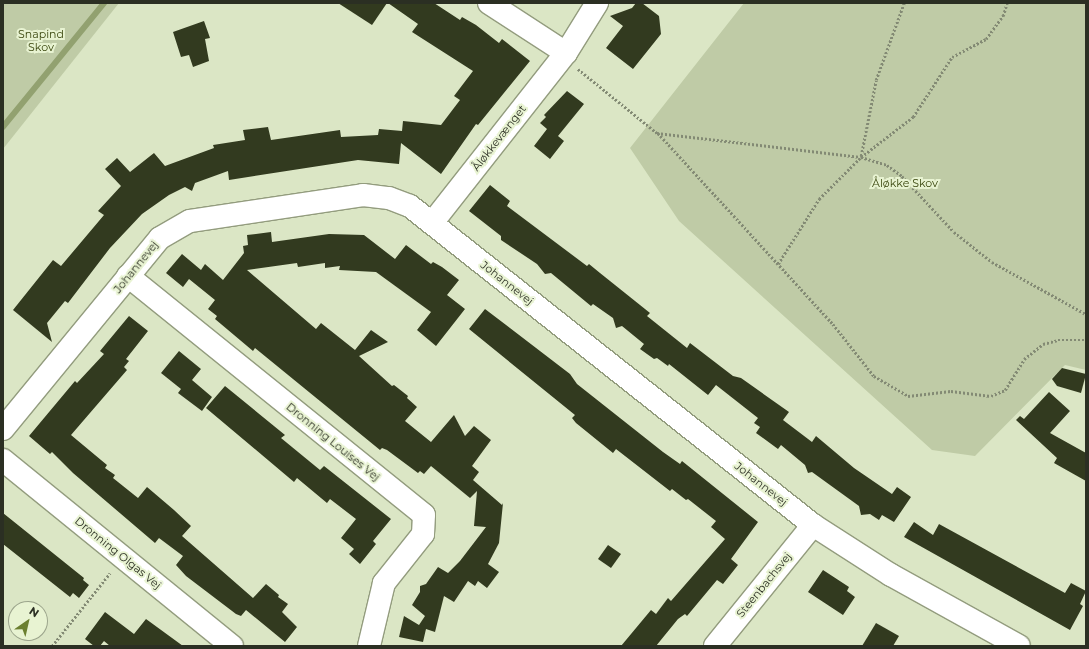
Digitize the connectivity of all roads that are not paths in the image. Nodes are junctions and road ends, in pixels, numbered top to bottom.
1 (489, 3) edge
2 (597, 3) edge
3 (566, 53) junction
4 (432, 224) junction
5 (128, 276) junction
6 (3, 429) edge
7 (3, 460) edge
8 (813, 525) junction
9 (232, 646) edge
10 (369, 646) edge
11 (715, 646) edge
12 (1019, 646) edge

1 - 3 street
2 - 3 street, Åløkkevænget
3 - 4 street, Åløkkevænget
4 - 5 street, Johannevej
4 - 8 street, Johannevej
5 - 6 street, Johannevej
5 - 10 street, Dronning Louises Vej
7 - 9 street, Dronning Olgas Vej
8 - 11 street, Steenbachsvej
8 - 12 street, Johannevej

